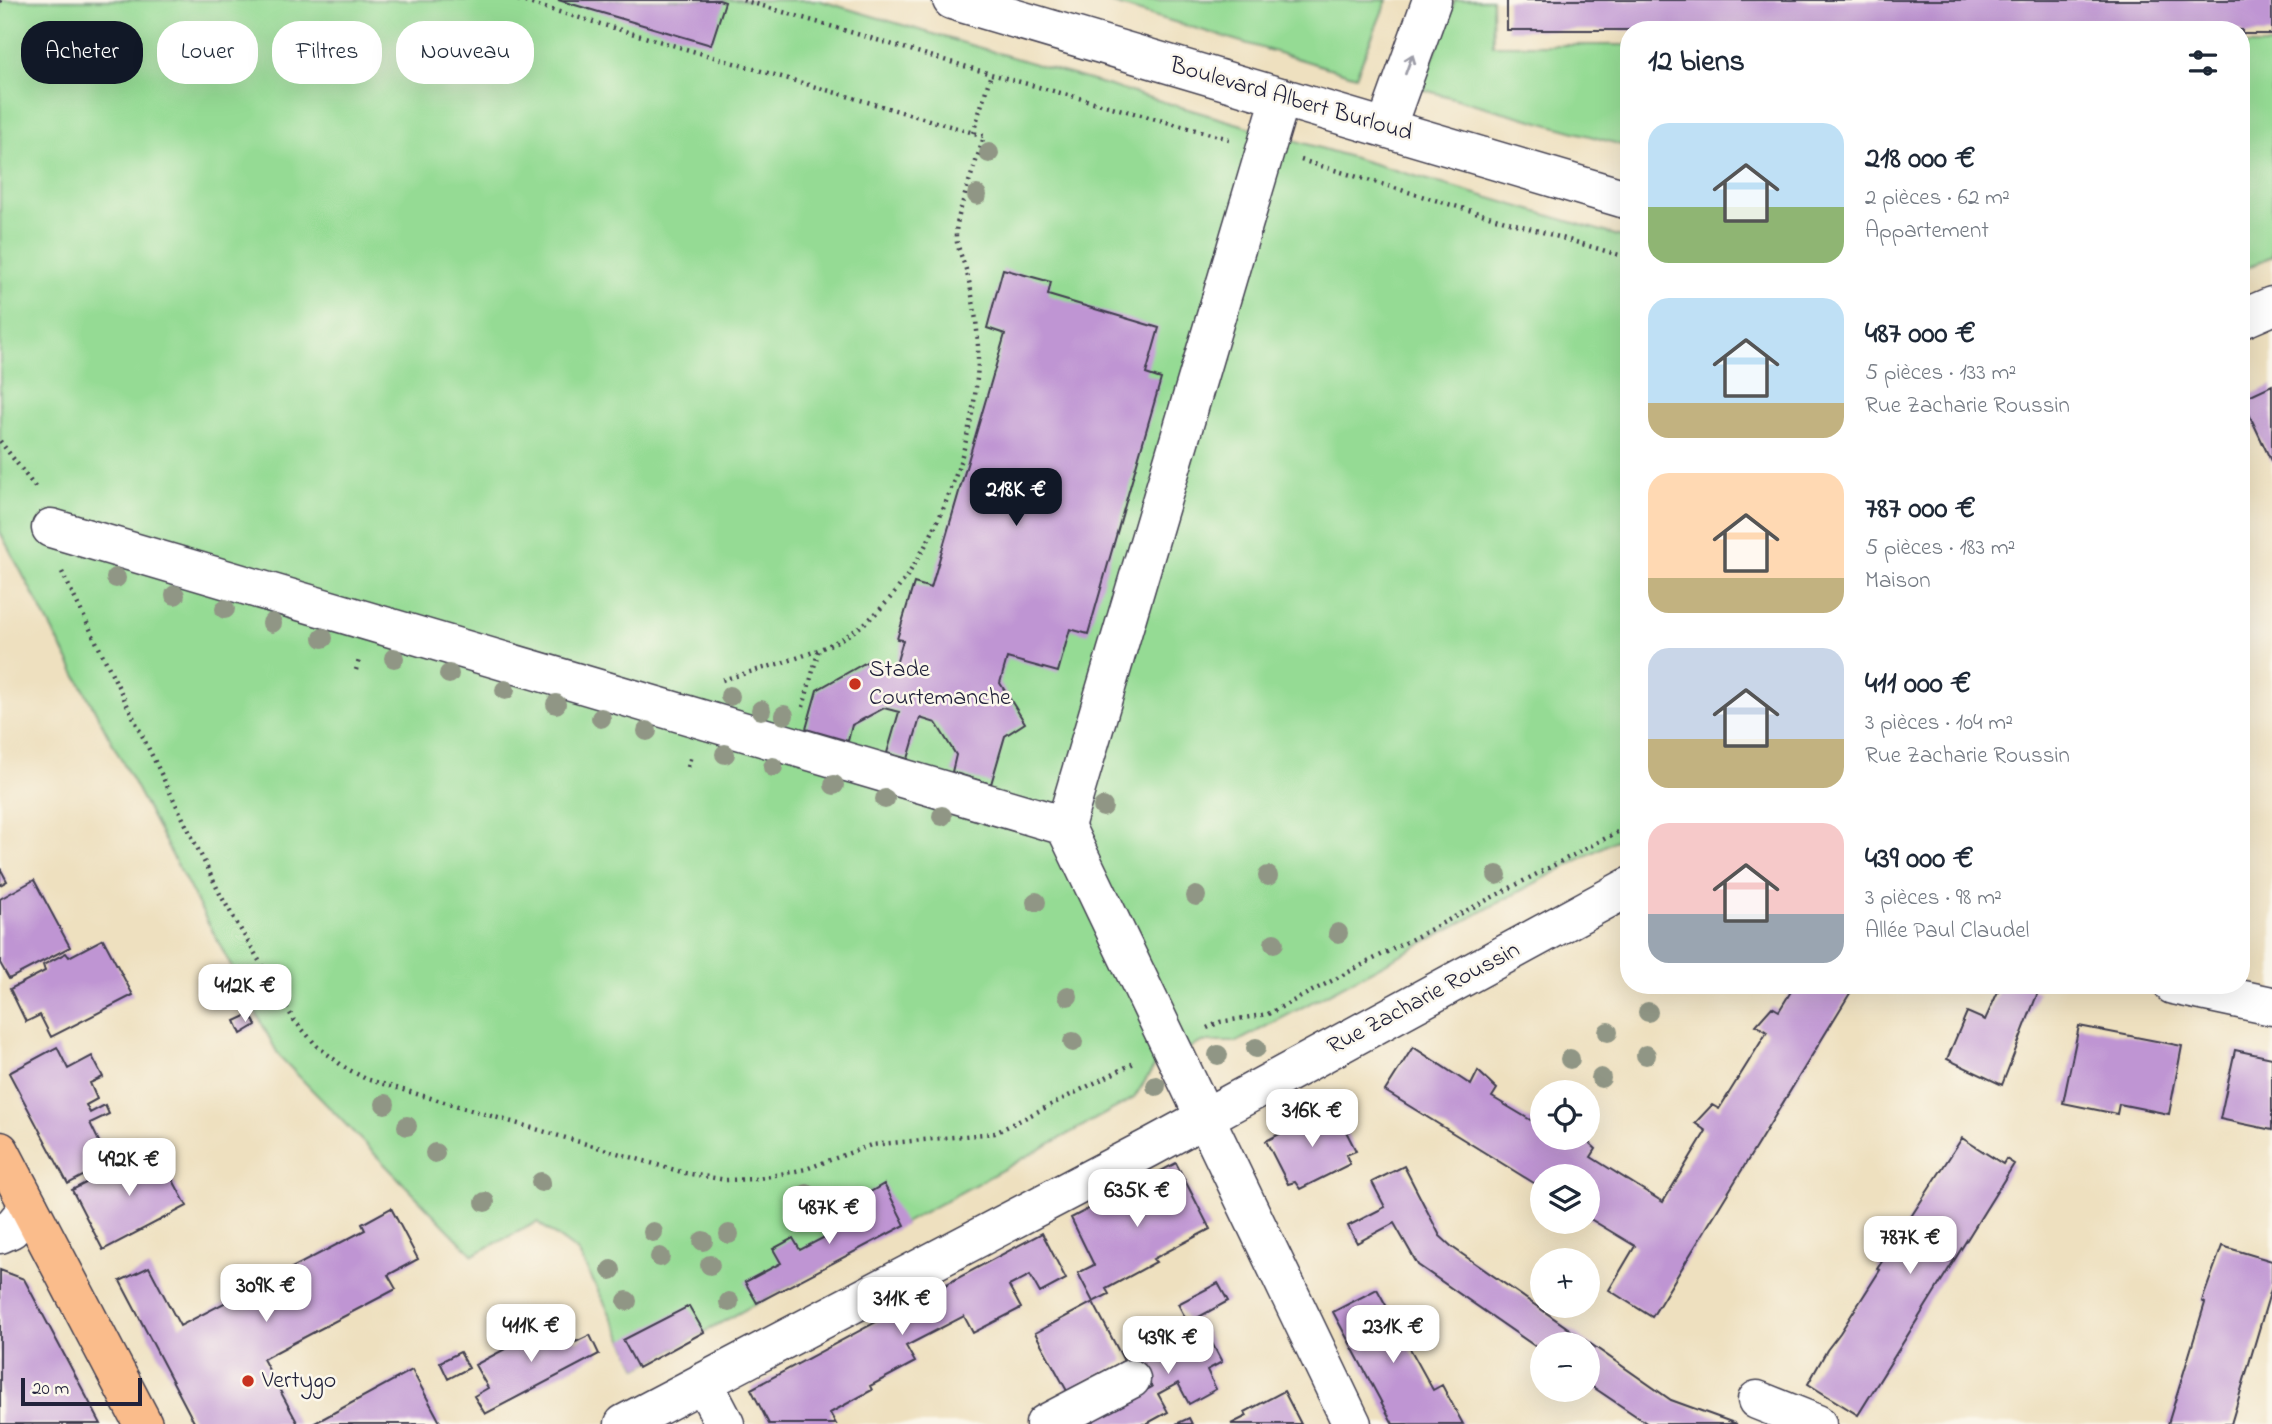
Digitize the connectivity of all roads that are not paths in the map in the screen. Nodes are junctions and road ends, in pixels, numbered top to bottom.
1 (952, 0) edge
2 (1432, 0) edge
3 (1280, 97) junction
4 (1386, 128) junction
5 (1620, 197) edge
6 (2272, 306) edge
7 (2250, 316) edge
8 (51, 528) road end
9 (1065, 826) junction
10 (1620, 892) edge
11 (2231, 994) edge
12 (2250, 997) edge
13 (1206, 1117) junction
14 (0, 1152) edge
15 (29, 1207) junction
16 (0, 1234) edge
17 (1131, 1379) dead end
18 (703, 1382) junction
19 (1757, 1400) dead end
20 (143, 1424) edge
21 (624, 1424) edge
22 (725, 1424) edge
23 (1045, 1424) edge
24 (1352, 1424) edge
25 (1817, 1424) edge

1 - 3 street, Boulevard Albert Burloud
4 -> 2 street
3 - 4 street, Boulevard Albert Burloud
3 - 9 street
4 - 5 street, Boulevard Albert Burloud
6 - 7 street
8 - 9 street
9 - 13 street
10 - 13 street, Rue Zacharie Roussin
11 - 12 street
13 - 18 street, Rue Zacharie Roussin
13 - 24 street
14 - 15 main road
15 - 16 street
15 - 20 main road
17 - 23 street
18 - 21 street, Rue Zacharie Roussin
18 - 22 street
19 - 25 street

